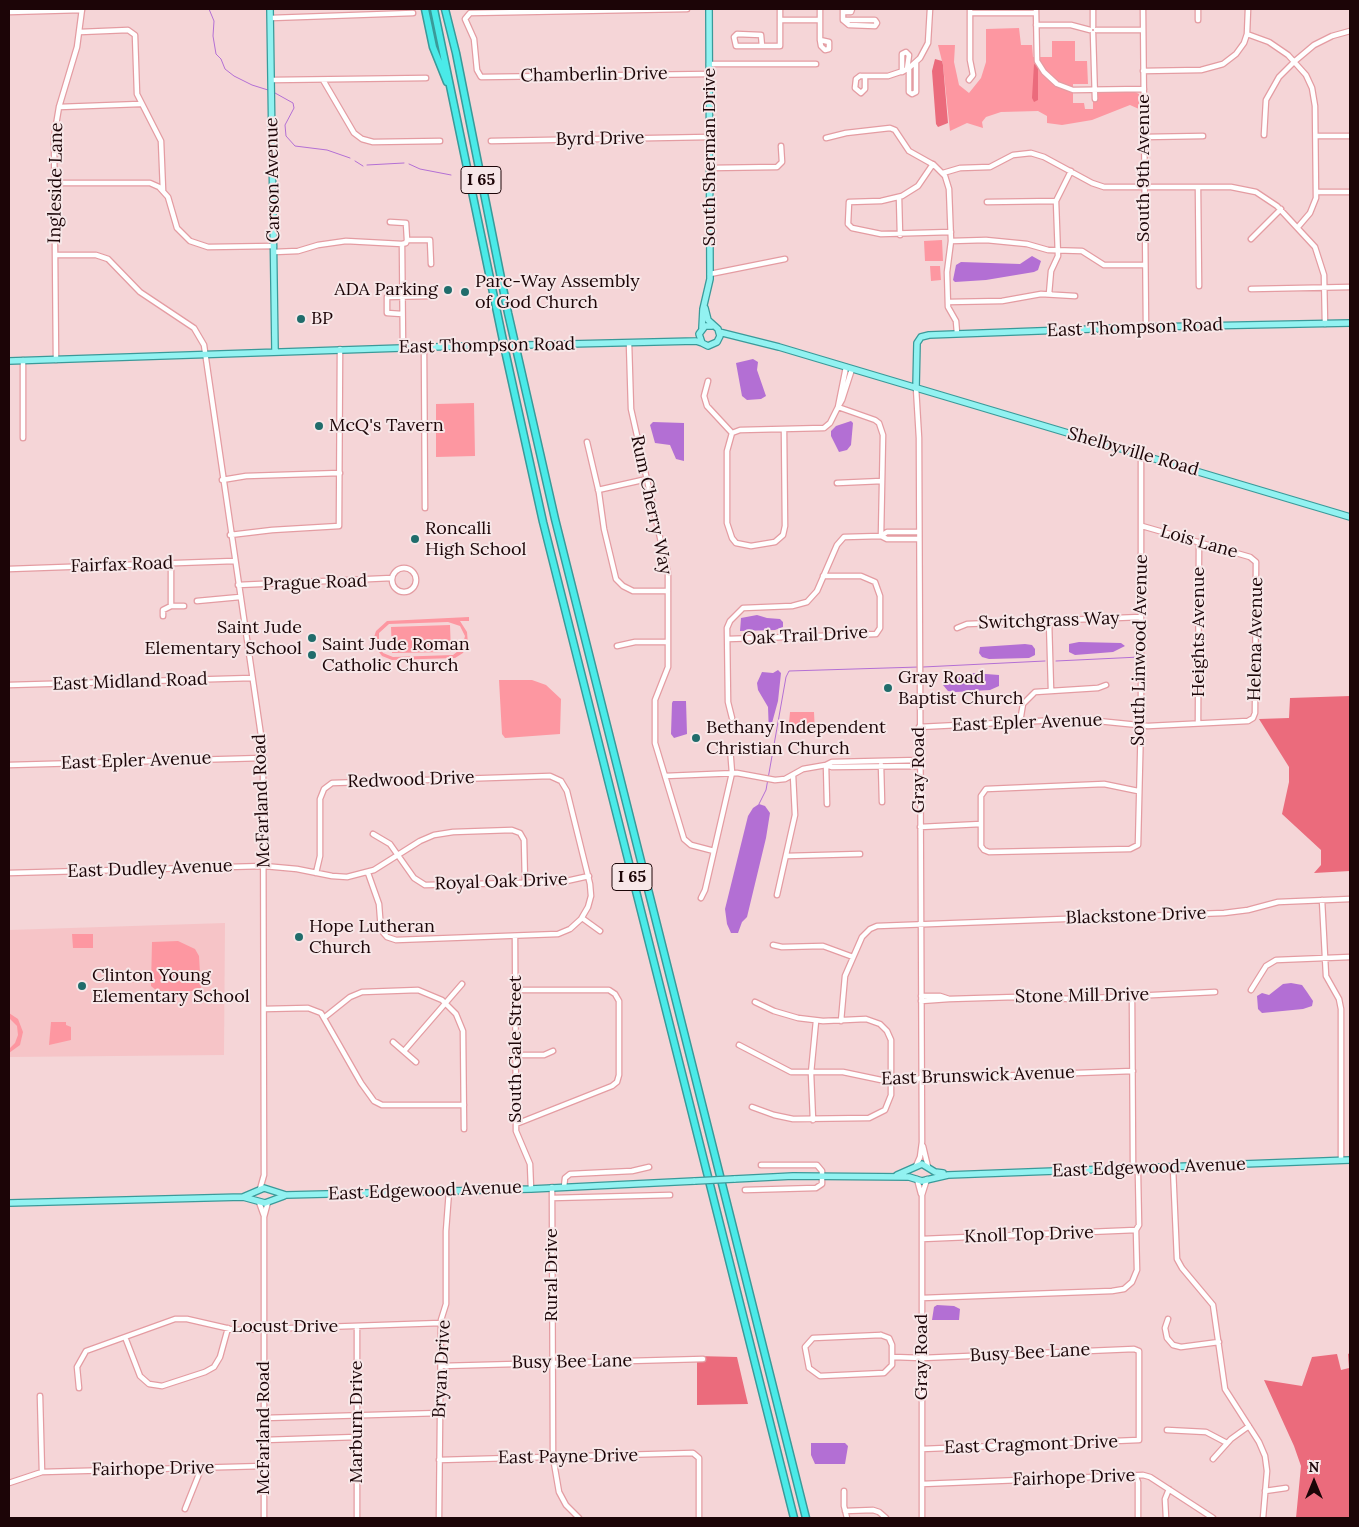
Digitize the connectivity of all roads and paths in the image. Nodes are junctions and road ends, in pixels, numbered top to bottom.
1 (270, 9) edge
2 (378, 9) edge
3 (425, 9) edge
4 (429, 9) edge
5 (434, 9) edge
6 (446, 9) edge
7 (450, 9) edge
8 (687, 9) edge
9 (709, 9) edge
10 (780, 9) edge
11 (820, 9) edge
12 (852, 9) edge
13 (930, 9) edge
14 (1093, 9) edge
15 (1143, 9) edge
16 (1198, 9) edge
17 (1248, 9) edge
18 (82, 10) edge
19 (843, 10) edge
20 (970, 11) edge
21 (1036, 11) edge
22 (9, 12) edge
23 (413, 13) dead end
24 (379, 15) junction
25 (271, 18) junction
26 (780, 20) junction
27 (820, 20) junction
28 (843, 20) junction
29 (1198, 20) dead end
30 (1036, 26) junction
31 (1093, 30) junction
32 (1143, 30) junction
33 (1350, 31) edge
34 (80, 32) junction
35 (1247, 34) junction
36 (820, 40) dead end
37 (762, 46) junction
38 (456, 53) junction
39 (1294, 61) junction
40 (916, 63) junction
41 (709, 64) junction
42 (816, 64) dead end
43 (441, 67) junction
44 (909, 68) junction
45 (1144, 71) junction
46 (902, 72) junction
47 (709, 74) junction
48 (865, 76) dead end
49 (426, 78) dead end
50 (272, 80) junction
51 (323, 80) junction
52 (969, 80) dead end
53 (1094, 89) junction
54 (1144, 89) junction
55 (451, 94) junction
56 (1095, 99) dead end
57 (140, 104) junction
58 (59, 106) junction
59 (1264, 135) dead end
60 (1144, 136) junction
61 (1203, 136) dead end
62 (1316, 136) junction
63 (1350, 136) edge
64 (710, 137) junction
65 (826, 138) dead end
66 (440, 141) dead end
67 (491, 141) dead end
68 (781, 146) dead end
69 (933, 164) junction
70 (710, 168) junction
71 (1071, 172) junction
72 (943, 173) junction
73 (54, 183) junction
74 (1144, 188) junction
75 (1198, 188) junction
76 (163, 190) junction
77 (1316, 192) junction
78 (1350, 192) edge
79 (899, 197) junction
80 (1056, 201) junction
81 (987, 202) dead end
82 (1280, 209) junction
83 (390, 222) dead end
84 (1298, 227) junction
85 (951, 232) junction
86 (900, 234) junction
87 (1250, 239) dead end
88 (406, 240) junction
89 (951, 241) junction
90 (402, 244) junction
91 (274, 249) junction
92 (1058, 251) junction
93 (55, 255) junction
94 (785, 259) dead end
95 (431, 264) dead end
96 (1145, 265) junction
97 (710, 274) junction
98 (1199, 286) dead end
99 (1350, 287) edge
100 (1324, 288) junction
101 (1250, 289) dead end
102 (1049, 294) junction
103 (402, 296) junction
104 (429, 296) dead end
105 (1075, 296) dead end
106 (948, 302) junction
107 (705, 304) junction
108 (402, 314) junction
109 (1350, 323) edge
110 (1325, 324) junction
111 (712, 326) junction
112 (1146, 327) junction
113 (701, 331) junction
114 (957, 333) junction
115 (719, 336) junction
116 (920, 338) joint
117 (666, 342) junction
118 (629, 343) junction
119 (702, 343) junction
120 (424, 347) junction
121 (403, 348) junction
122 (340, 349) junction
123 (276, 351) junction
124 (205, 353) junction
125 (23, 360) junction
126 (56, 360) junction
127 (9, 361) edge
128 (849, 368) junction
129 (708, 381) dead end
130 (916, 388) junction
131 (838, 407) junction
132 (784, 428) junction
133 (732, 433) junction
134 (23, 438) dead end
135 (587, 442) dead end
136 (1142, 454) junction
137 (340, 473) junction
138 (647, 479) junction
139 (222, 480) junction
140 (882, 481) junction
141 (837, 483) dead end
142 (598, 490) junction
143 (425, 508) dead end
144 (1350, 517) edge
145 (1142, 526) junction
146 (919, 532) junction
147 (230, 535) junction
148 (881, 536) junction
149 (919, 539) junction
150 (1199, 542) junction
151 (1255, 560) joint
152 (234, 561) junction
153 (171, 563) junction
154 (9, 569) edge
155 (823, 576) junction
156 (392, 578) junction
157 (238, 585) junction
158 (668, 591) junction
159 (240, 597) junction
160 (197, 601) dead end
161 (171, 606) junction
162 (184, 606) dead end
163 (163, 616) dead end
164 (1141, 617) junction
165 (1049, 622) junction
166 (957, 628) dead end
167 (728, 640) junction
168 (668, 642) junction
169 (616, 646) dead end
170 (252, 678) junction
171 (9, 685) edge
172 (1106, 685) dead end
173 (1051, 690) junction
174 (732, 718) dead end
175 (1253, 718) joint
176 (1020, 722) junction
177 (1198, 723) junction
178 (1141, 724) junction
179 (919, 726) junction
180 (730, 747) dead end
181 (263, 758) junction
182 (919, 760) junction
183 (881, 764) junction
184 (9, 765) edge
185 (826, 765) junction
186 (919, 766) junction
187 (732, 773) junction
188 (793, 775) junction
189 (665, 776) junction
190 (1138, 790) junction
191 (882, 802) dead end
192 (827, 804) dead end
193 (981, 824) junction
194 (920, 827) junction
195 (373, 834) dead end
196 (714, 851) junction
197 (860, 854) dead end
198 (398, 855) junction
199 (786, 856) junction
200 (264, 866) junction
201 (368, 872) junction
202 (9, 873) edge
203 (316, 873) junction
204 (589, 876) junction
205 (525, 883) junction
206 (777, 895) dead end
207 (701, 898) dead end
208 (1350, 899) edge
209 (1322, 900) junction
210 (582, 918) junction
211 (920, 924) junction
212 (600, 931) dead end
213 (515, 937) junction
214 (773, 945) dead end
215 (853, 957) junction
216 (1350, 957) edge
217 (1324, 958) junction
218 (462, 984) dead end
219 (515, 990) junction
220 (1251, 990) dead end
221 (1215, 992) dead end
222 (1132, 996) junction
223 (921, 999) junction
224 (755, 1002) dead end
225 (446, 1003) junction
226 (264, 1009) junction
227 (325, 1017) junction
228 (816, 1021) junction
229 (841, 1021) junction
230 (393, 1042) dead end
231 (740, 1045) dead end
232 (404, 1051) junction
233 (553, 1051) dead end
234 (516, 1055) junction
235 (416, 1062) dead end
236 (1133, 1071) junction
237 (811, 1074) junction
238 (890, 1080) junction
239 (921, 1080) junction
240 (464, 1105) junction
241 (752, 1107) dead end
242 (813, 1120) junction
243 (516, 1124) junction
244 (464, 1129) dead end
245 (922, 1142) junction
246 (1341, 1160) junction
247 (1350, 1160) edge
248 (761, 1165) dead end
249 (916, 1166) junction
250 (928, 1166) junction
251 (649, 1168) dead end
252 (1173, 1168) junction
253 (1136, 1169) junction
254 (264, 1175) junction
255 (948, 1175) junction
256 (823, 1177) junction
257 (891, 1178) junction
258 (917, 1179) junction
259 (927, 1179) junction
260 (552, 1187) junction
261 (564, 1187) junction
262 (531, 1189) junction
263 (259, 1190) junction
264 (270, 1190) junction
265 (746, 1190) dead end
266 (449, 1191) junction
267 (670, 1194) dead end
268 (286, 1195) junction
269 (922, 1195) junction
270 (243, 1196) junction
271 (552, 1198) junction
272 (259, 1201) junction
273 (269, 1202) junction
274 (9, 1203) edge
275 (264, 1217) junction
276 (1136, 1230) junction
277 (922, 1239) junction
278 (922, 1298) junction
279 (1168, 1319) dead end
280 (441, 1323) junction
281 (357, 1326) junction
282 (228, 1328) junction
283 (264, 1329) junction
284 (125, 1337) junction
285 (1219, 1342) junction
286 (892, 1357) junction
287 (922, 1358) junction
288 (703, 1359) dead end
289 (552, 1363) junction
290 (441, 1366) junction
291 (79, 1388) dead end
292 (40, 1396) dead end
293 (440, 1413) junction
294 (357, 1415) junction
295 (264, 1418) junction
296 (1249, 1426) junction
297 (1167, 1430) dead end
298 (357, 1437) junction
299 (264, 1440) junction
300 (1139, 1440) joint
301 (1227, 1442) junction
302 (922, 1449) junction
303 (553, 1457) junction
304 (1214, 1458) dead end
305 (439, 1460) junction
306 (264, 1466) junction
307 (200, 1468) junction
308 (42, 1472) junction
309 (1136, 1477) junction
310 (9, 1483) edge
311 (922, 1484) junction
312 (1286, 1488) dead end
313 (1169, 1489) junction
314 (844, 1491) dead end
315 (1265, 1491) junction
316 (185, 1509) dead end
317 (845, 1511) junction
318 (264, 1518) edge
319 (357, 1518) edge
320 (439, 1518) edge
321 (579, 1518) edge
322 (699, 1518) edge
323 (794, 1518) edge
324 (806, 1518) edge
325 (848, 1518) edge
326 (886, 1518) edge
327 (922, 1518) edge
328 (1138, 1518) edge
329 (1166, 1518) edge
330 (1213, 1518) edge
331 (1263, 1518) edge

1 - 25 main road, Carson Avenue
2 - 24 street
3 - 43 highway
4 - 43 highway
5 - 55 highway, I 65
6 - 38 highway, I 65
7 - 38 highway
8 - 47 street, Chamberlin Drive
9 - 41 main road, South Sherman Drive
10 - 26 street
11 - 27 street
12 - 19 street
13 - 40 street
14 - 31 street
15 - 32 street, South 9th Avenue
16 - 29 street
17 - 35 street
18 - 22 street
18 - 34 street, Ingleside Lane
19 - 28 street
20 - 21 street
20 - 52 street
21 - 30 street
23 - 24 street
24 - 25 street
25 - 50 main road, Carson Avenue
26 - 27 street
26 - 37 street
27 - 36 street
28 - 28 street
30 - 31 street
30 - 53 street
31 - 32 street
31 - 53 street
32 - 45 street, South 9th Avenue
33 - 39 street
34 - 57 street
34 - 58 street, Ingleside Lane
35 - 39 street
35 - 45 street
37 - 37 street
38 - 324 highway, I 65
39 - 59 street
39 - 62 street
40 - 44 street
40 - 44 street
41 - 42 street
41 - 47 main road, South Sherman Drive
43 - 55 highway
44 - 46 street
44 - 46 street
45 - 54 street, South 9th Avenue
46 - 48 street
47 - 64 main road, South Sherman Drive
49 - 51 street
50 - 51 street
50 - 91 main road, Carson Avenue
51 - 66 street
53 - 54 street
53 - 56 street
54 - 60 street, South 9th Avenue
55 - 323 highway, I 65
57 - 58 street
57 - 76 street
58 - 73 street, Ingleside Lane
60 - 61 street
60 - 74 street, South 9th Avenue
62 - 63 street
62 - 77 street
64 - 67 street, Byrd Drive
64 - 70 main road, South Sherman Drive
65 - 69 street
68 - 70 street
69 - 72 street
69 - 79 street
70 - 97 main road, South Sherman Drive
71 - 72 street
71 - 74 street
71 - 80 street
72 - 85 street
73 - 76 street
73 - 93 street, Ingleside Lane
74 - 75 street
74 - 96 street, South 9th Avenue
75 - 82 street
75 - 98 street
76 - 91 street
77 - 78 street
77 - 84 street
79 - 86 street
79 - 86 street
80 - 81 street
80 - 92 street
82 - 84 street
82 - 87 street
83 - 88 street
84 - 100 street
85 - 86 street
85 - 89 street
88 - 90 street
88 - 95 street
89 - 92 street
89 - 106 street
90 - 91 street
90 - 103 street
91 - 123 main road, Carson Avenue
92 - 96 street
92 - 102 street
93 - 124 street, McFarland Road
93 - 126 street, Ingleside Lane
94 - 97 street
96 - 112 street, South 9th Avenue
97 - 107 main road, South Sherman Drive
99 - 100 street
100 - 101 street
100 - 110 street
102 - 105 street
102 - 106 street
103 - 104 street
103 - 108 street
103 - 108 street
106 - 114 street
107 - 111 main road, South Sherman Drive
107 - 113 main road, South Sherman Drive
108 - 121 street
109 - 110 main road, East Thompson Road
110 - 112 main road, East Thompson Road
111 - 113 main road
111 - 115 main road
112 - 114 main road, East Thompson Road
113 - 117 main road, East Thompson Road
113 - 119 main road
114 - 116 main road, East Thompson Road
115 - 119 main road
115 - 128 main road
116 - 130 main road, Gray Road
117 - 118 main road, East Thompson Road
117 - 119 main road, East Thompson Road
118 - 120 main road, East Thompson Road, bridge
118 - 138 street, Rum Cherry Way
120 - 121 main road, East Thompson Road
120 - 143 street
121 - 122 main road, East Thompson Road
122 - 123 main road, East Thompson Road
122 - 137 street
123 - 124 main road
124 - 126 main road
124 - 139 street, McFarland Road
125 - 126 main road
125 - 127 main road
125 - 134 street
128 - 130 main road
128 - 131 street
129 - 133 street
130 - 136 main road, Shelbyville Road
130 - 146 street, Gray Road
131 - 132 street
131 - 140 street
132 - 133 street
132 - 133 street
135 - 142 street
136 - 144 main road, Shelbyville Road
136 - 145 street, South Linwood Avenue
137 - 139 street
137 - 147 street
138 - 142 street
138 - 158 street, Rum Cherry Way
139 - 147 street, McFarland Road
140 - 141 street
140 - 148 street
142 - 158 street
145 - 150 street, Lois Lane
145 - 164 street, South Linwood Avenue
146 - 148 street
146 - 149 street, Gray Road
147 - 152 street, McFarland Road
148 - 149 street
148 - 155 street
149 - 179 street, Gray Road
150 - 151 street, Lois Lane
150 - 177 street, Heights Avenue
151 - 175 street, Helena Avenue
152 - 153 street, Fairfax Road
152 - 157 street, McFarland Road
153 - 154 street, Fairfax Road
153 - 161 street
155 - 167 street
155 - 167 street, Oak Trail Drive
156 - 156 street, Prague Road
156 - 157 street, Prague Road
157 - 159 street, McFarland Road
158 - 168 street, Rum Cherry Way
159 - 160 street
159 - 170 street, McFarland Road
161 - 162 street
161 - 163 street
164 - 165 street, Switchgrass Way
164 - 178 street, South Linwood Avenue
165 - 166 street, Switchgrass Way
165 - 173 street
167 - 174 street
168 - 169 street
168 - 189 street, Rum Cherry Way
170 - 171 street, East Midland Road
170 - 181 street, McFarland Road
172 - 173 street
173 - 176 street
175 - 177 street, East Epler Avenue
176 - 178 street, East Epler Avenue
176 - 179 street, East Epler Avenue
177 - 178 street, East Epler Avenue
178 - 190 street, South Linwood Avenue
179 - 182 street, Gray Road
180 - 187 street
181 - 184 street, East Epler Avenue
181 - 200 street, McFarland Road
182 - 183 street
182 - 186 street, Gray Road
183 - 185 street
183 - 186 street
183 - 191 street
185 - 188 street
185 - 192 street
186 - 194 street, Gray Road
187 - 188 street
187 - 189 street
187 - 196 street
188 - 199 street
189 - 196 street, Rum Cherry Way
190 - 193 street
190 - 193 street, South Linwood Avenue
193 - 194 street
194 - 211 street, Gray Road
195 - 198 street, Royal Oak Drive
196 - 207 street
197 - 199 street
198 - 201 street, East Dudley Avenue
198 - 205 street, Royal Oak Drive
198 - 205 street, East Dudley Avenue
199 - 206 street
200 - 202 street, East Dudley Avenue
200 - 203 street, East Dudley Avenue
200 - 226 street, McFarland Road
201 - 203 street, East Dudley Avenue
201 - 213 street
203 - 204 street, Redwood Drive
204 - 205 street, Royal Oak Drive
204 - 210 street
208 - 209 street, Blackstone Drive
209 - 211 street, Blackstone Drive
209 - 217 street
210 - 212 street
210 - 213 street
211 - 215 street, Blackstone Drive
211 - 223 street, Gray Road
213 - 219 street, South Gale Street
214 - 215 street
215 - 229 street, Blackstone Drive
216 - 217 street
217 - 220 street
217 - 246 street
218 - 225 street
219 - 234 street, South Gale Street
219 - 243 street
221 - 222 street, Stone Mill Drive
222 - 223 street, Stone Mill Drive
222 - 236 street
223 - 239 street, Gray Road
224 - 228 street
225 - 227 street
225 - 232 street
225 - 240 street
226 - 227 street
226 - 254 street, McFarland Road
227 - 240 street
228 - 229 street
228 - 237 street
229 - 238 street
230 - 232 street
231 - 237 street, East Brunswick Avenue
232 - 235 street
233 - 234 street
234 - 243 street, South Gale Street
236 - 239 street, East Brunswick Avenue
236 - 253 street
237 - 238 street, East Brunswick Avenue
237 - 242 street
238 - 239 street, East Brunswick Avenue
238 - 242 street
239 - 245 street, Gray Road
240 - 244 street
241 - 242 street
243 - 262 street, South Gale Street
245 - 249 street, Gray Road
245 - 250 street, Gray Road
246 - 247 main road, East Edgewood Avenue
246 - 252 main road, East Edgewood Avenue
248 - 256 street
249 - 250 main road
249 - 257 main road, East Edgewood Avenue
249 - 258 main road
250 - 255 main road, East Edgewood Avenue
250 - 259 main road
251 - 261 street
252 - 253 main road, East Edgewood Avenue
252 - 285 street
253 - 255 main road, East Edgewood Avenue
253 - 276 street
254 - 263 street, McFarland Road
254 - 264 street, McFarland Road
255 - 259 main road, East Edgewood Avenue
256 - 257 main road, East Edgewood Avenue
256 - 261 main road, East Edgewood Avenue, bridge
256 - 265 street
257 - 258 main road, East Edgewood Avenue
258 - 259 main road
258 - 269 street, Gray Road
259 - 269 street, Gray Road
260 - 261 main road, East Edgewood Avenue
260 - 262 main road, East Edgewood Avenue
260 - 271 street, Rural Drive
262 - 266 main road, East Edgewood Avenue
263 - 264 main road, East Edgewood Avenue
263 - 270 main road, East Edgewood Avenue
263 - 272 main road
264 - 268 main road, East Edgewood Avenue
264 - 273 main road
266 - 268 main road, East Edgewood Avenue
266 - 280 street, Bryan Drive
267 - 271 street
268 - 273 main road, East Edgewood Avenue
269 - 277 street, Gray Road
270 - 272 main road, East Edgewood Avenue
270 - 274 main road, East Edgewood Avenue
271 - 289 street, Rural Drive
272 - 273 main road, East Edgewood Avenue
272 - 275 street, McFarland Road
273 - 275 street, McFarland Road
275 - 283 street, McFarland Road
276 - 277 street, Knoll Top Drive
276 - 278 street
277 - 278 street, Gray Road
278 - 287 street, Gray Road
279 - 285 street
280 - 281 street, Locust Drive
280 - 290 street, Bryan Drive
281 - 283 street, Locust Drive
281 - 294 street, Marburn Drive
282 - 283 street, Locust Drive
282 - 284 street, Locust Drive
282 - 284 street
283 - 295 street, McFarland Road
284 - 291 street, Locust Drive
285 - 296 street
286 - 286 street
286 - 287 street, Busy Bee Lane
287 - 300 street, Busy Bee Lane
287 - 302 street, Gray Road
288 - 289 street, Busy Bee Lane
289 - 290 street, Busy Bee Lane
289 - 303 street, Rural Drive
290 - 293 street, Bryan Drive
292 - 308 street
293 - 294 street
293 - 305 street, Bryan Drive
294 - 295 street
294 - 298 street, Marburn Drive
295 - 299 street, McFarland Road
296 - 301 street
296 - 315 street
297 - 301 street
298 - 299 street
298 - 319 street, Marburn Drive
299 - 306 street, McFarland Road
300 - 302 street, East Cragmont Drive
301 - 304 street
302 - 311 street, Gray Road
303 - 305 street, East Payne Drive
303 - 321 street, Rural Drive
303 - 322 street, East Payne Drive
305 - 320 street, Bryan Drive
306 - 307 street, Fairhope Drive
306 - 318 street, McFarland Road
307 - 308 street, Fairhope Drive
307 - 316 street
308 - 310 street, Fairhope Drive
309 - 311 street, Fairhope Drive
309 - 313 street, Fairhope Drive
309 - 328 street
311 - 327 street, Gray Road
312 - 315 street
313 - 329 street
313 - 330 street, Fairhope Drive
314 - 317 street
315 - 331 street
317 - 325 street
317 - 326 street

